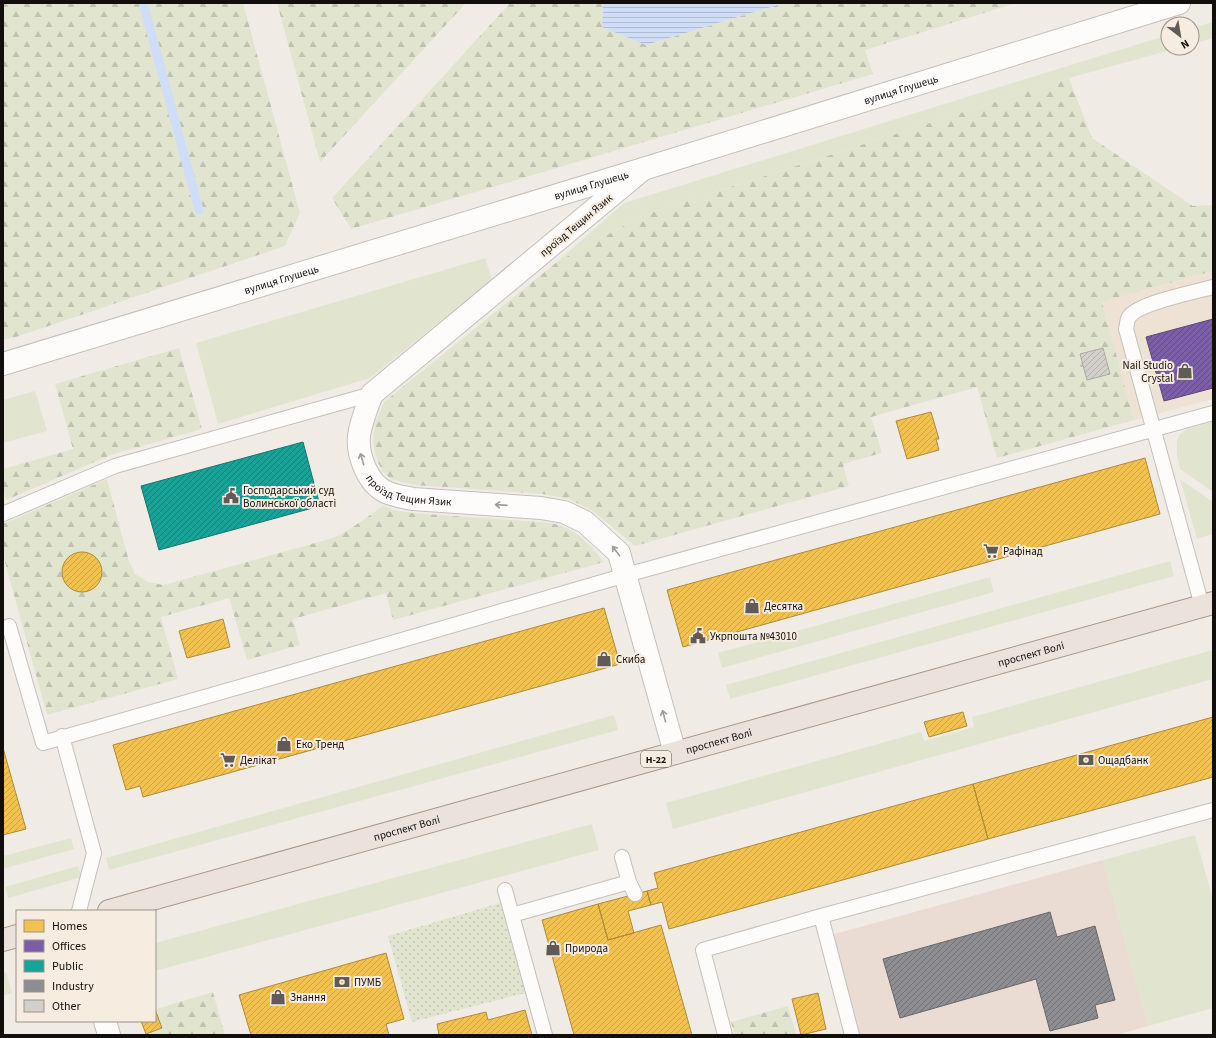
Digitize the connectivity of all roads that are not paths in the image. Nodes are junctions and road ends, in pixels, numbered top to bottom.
1 (1179, 3) edge
2 (643, 169) junction
3 (1213, 287) edge
4 (3, 364) edge
5 (372, 394) junction
6 (1213, 413) edge
7 (1153, 429) junction
8 (3, 514) edge
9 (626, 575) junction
10 (1208, 604) edge
11 (9, 626) dead end
12 (62, 736) junction
13 (674, 753) junction
14 (1213, 810) edge
15 (622, 857) dead end
16 (505, 890) dead end
17 (79, 910) edge
18 (113, 910) edge
19 (512, 916) junction
20 (821, 916) junction
21 (16, 936) edge
22 (3, 940) edge
23 (105, 1022) edge
24 (109, 1035) edge
25 (545, 1035) edge
26 (725, 1035) edge
27 (852, 1035) edge

1 - 2 street, вулиця Глушець
2 - 4 street, вулиця Глушець
2 - 5 street, проїзд Тещин Язик
3 - 7 lane
5 - 8 lane
9 -> 5 street, проїзд Тещин Язик
6 - 7 lane
7 - 9 lane
7 - 10 lane
9 - 12 lane
13 -> 9 street, проїзд Тещин Язик
10 - 13 main road, проспект Волі / Н-22
11 - 12 lane
12 - 17 lane
13 - 18 main road, проспект Волі / Н-22
14 - 20 lane
15 - 19 lane
16 - 19 lane
19 - 25 lane
20 - 26 lane
20 - 27 lane
21 - 22 main road
23 - 24 street

